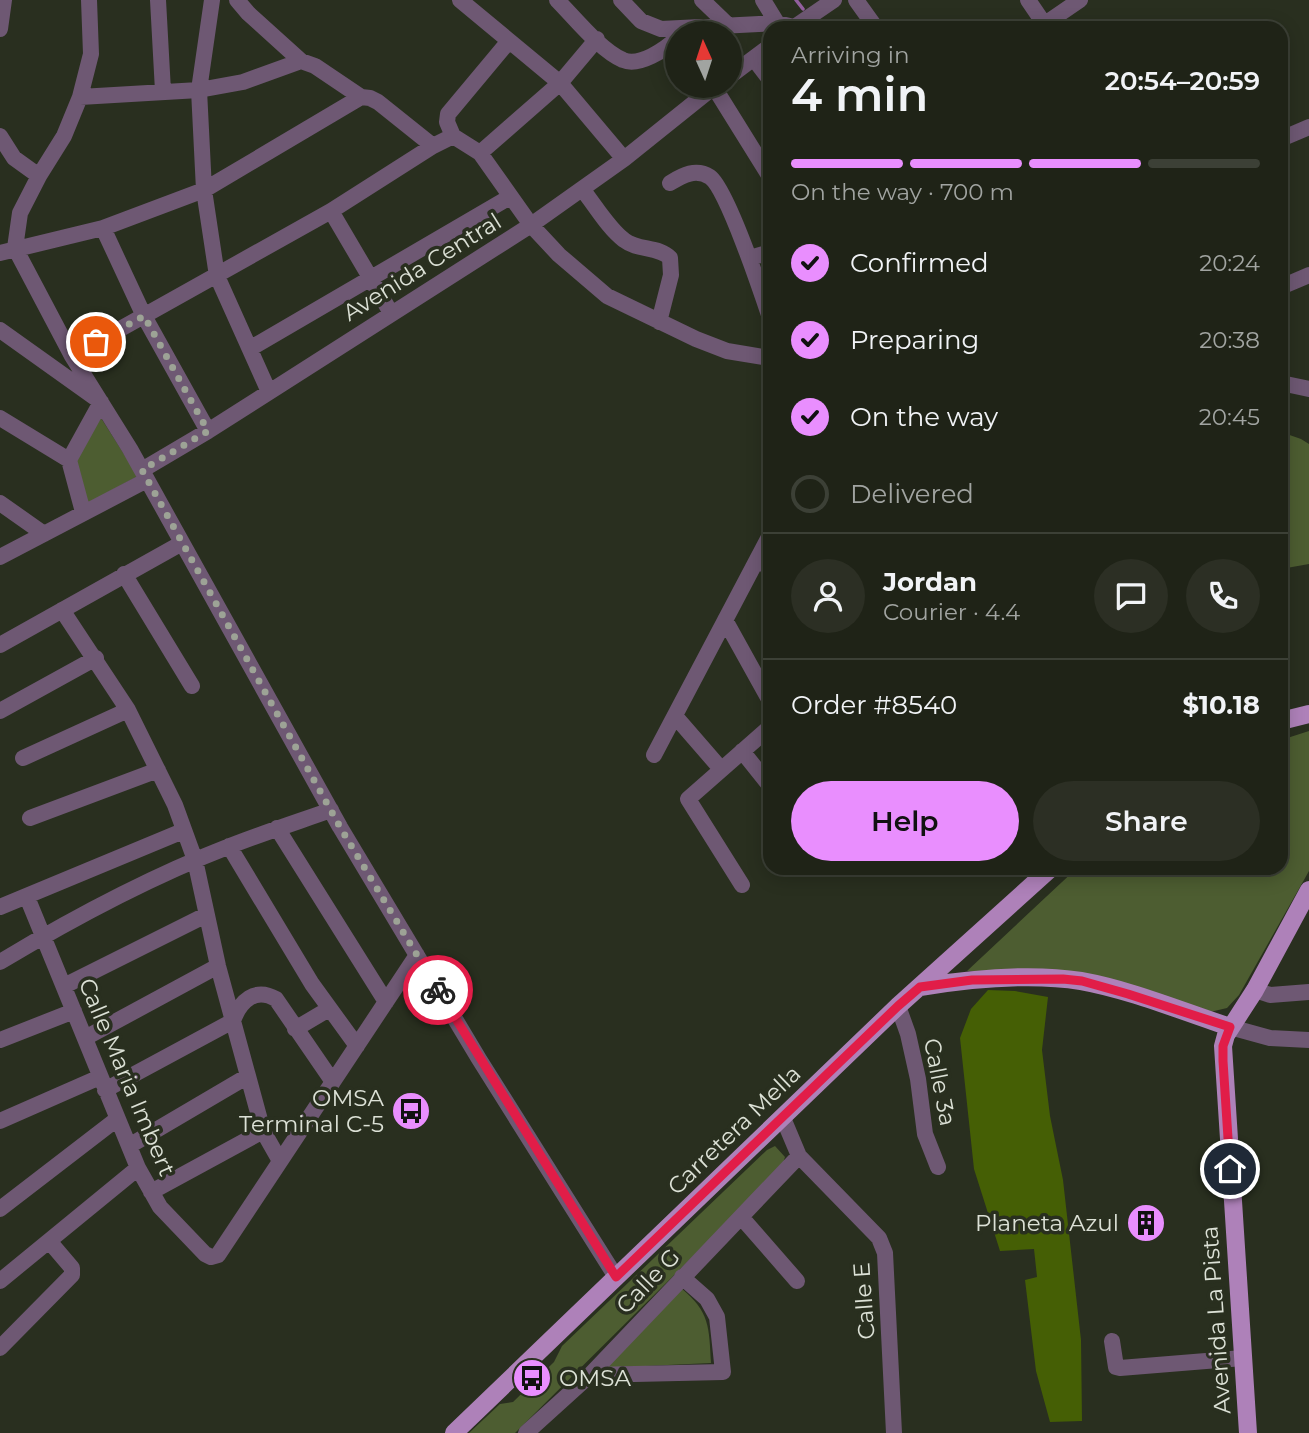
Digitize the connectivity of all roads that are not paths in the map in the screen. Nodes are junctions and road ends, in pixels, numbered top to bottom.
1 (4, 0) edge
2 (89, 0) edge
3 (158, 0) edge
4 (212, 0) edge
5 (237, 0) edge
6 (460, 0) edge
7 (557, 0) edge
8 (621, 0) edge
9 (702, 0) edge
10 (763, 0) edge
11 (856, 0) edge
12 (1028, 0) edge
13 (1080, 0) edge
14 (829, 1) edge
15 (724, 21) edge
16 (783, 21) edge
17 (796, 21) edge
18 (871, 21) edge
19 (1040, 21) edge
20 (1051, 21) edge
21 (742, 25) edge
22 (763, 26) edge
23 (0, 29) edge
24 (665, 30) edge
25 (597, 39) junction
26 (509, 41) junction
27 (665, 45) edge
28 (763, 52) edge
29 (754, 59) junction
30 (301, 61) junction
31 (742, 68) edge
32 (763, 71) edge
33 (560, 83) junction
34 (199, 90) junction
35 (163, 91) junction
36 (80, 97) junction
37 (361, 97) junction
38 (700, 98) edge
39 (722, 98) edge
40 (1309, 127) edge
41 (0, 136) edge
42 (453, 136) junction
43 (1288, 136) edge
44 (433, 146) junction
45 (480, 153) junction
46 (624, 159) junction
47 (763, 165) edge
48 (39, 176) junction
49 (670, 183) dead end
50 (582, 189) junction
51 (204, 190) junction
52 (510, 197) junction
53 (331, 211) junction
54 (531, 225) junction
55 (103, 228) junction
56 (8, 251) edge
57 (763, 254) edge
58 (750, 258) junction
59 (1309, 275) edge
60 (217, 276) junction
61 (369, 279) junction
62 (1288, 284) edge
63 (763, 297) edge
64 (391, 313) junction
65 (144, 316) junction
66 (659, 322) junction
67 (0, 330) edge
68 (251, 348) junction
69 (72, 356) junction
70 (763, 357) edge
71 (1288, 385) edge
72 (1309, 390) edge
73 (269, 392) junction
74 (101, 402) junction
75 (0, 418) edge
76 (208, 431) junction
77 (69, 460) junction
78 (144, 475) junction
79 (0, 503) edge
80 (83, 512) junction
81 (44, 534) junction
82 (182, 543) junction
83 (763, 549) edge
84 (760, 555) junction
85 (0, 557) edge
86 (763, 560) edge
87 (124, 574) junction
88 (62, 610) junction
89 (725, 620) junction
90 (0, 645) edge
91 (96, 658) junction
92 (192, 686) dead end
93 (763, 688) edge
94 (128, 710) junction
95 (0, 711) edge
96 (1309, 714) edge
97 (675, 716) junction
98 (1288, 719) edge
99 (763, 733) edge
100 (742, 751) junction
101 (654, 755) dead end
102 (23, 758) dead end
103 (158, 769) junction
104 (721, 769) junction
105 (763, 777) edge
106 (331, 810) junction
107 (30, 818) dead end
108 (277, 828) junction
109 (183, 831) junction
110 (229, 846) junction
111 (195, 860) junction
112 (1043, 875) edge
113 (742, 885) dead end
114 (1309, 890) edge
115 (27, 897) junction
116 (0, 907) edge
117 (206, 915) junction
118 (43, 936) junction
119 (417, 955) junction
120 (0, 962) edge
121 (218, 966) junction
122 (64, 986) junction
123 (920, 987) junction
124 (1255, 990) junction
125 (1309, 992) edge
126 (386, 1002) junction
127 (898, 1006) junction
128 (329, 1009) junction
129 (74, 1011) junction
130 (233, 1021) junction
131 (1230, 1027) junction
132 (295, 1029) junction
133 (85, 1038) junction
134 (0, 1040) edge
135 (1309, 1040) edge
136 (357, 1046) junction
137 (248, 1076) junction
138 (333, 1082) junction
139 (103, 1084) junction
140 (783, 1118) junction
141 (117, 1119) junction
142 (0, 1121) edge
143 (263, 1130) junction
144 (129, 1146) junction
145 (799, 1156) junction
146 (280, 1161) junction
147 (938, 1167) dead end
148 (138, 1168) junction
149 (151, 1192) junction
150 (0, 1209) edge
151 (742, 1218) junction
152 (50, 1241) junction
153 (616, 1277) junction
154 (682, 1277) junction
155 (0, 1281) edge
156 (797, 1281) dead end
157 (1112, 1341) dead end
158 (0, 1348) edge
159 (1243, 1358) junction
160 (590, 1375) junction
161 (454, 1433) edge
162 (526, 1433) edge
163 (894, 1433) edge
164 (1248, 1433) edge

1 - 23 street
2 - 36 street
3 - 35 street
4 - 34 street
5 - 30 street
6 - 26 street
7 - 25 street
8 - 24 street
9 - 15 street
10 - 16 street
11 - 18 street
12 - 19 street
13 - 20 street
14 - 17 street
21 - 22 street
25 - 27 street
25 - 33 street
26 - 33 street
26 - 42 street
28 - 29 street
29 - 31 street
29 - 32 street
30 - 34 street
30 - 37 street
33 - 45 street
33 - 46 street
34 - 35 street
34 - 51 street
35 - 36 street
36 - 48 street
37 - 44 street
37 - 51 street
38 - 46 street, Avenida Central
39 - 47 street
40 - 43 street
41 - 48 street
42 - 44 street
42 - 45 street
44 - 53 street
45 - 52 street
46 - 50 street, Avenida Central
48 - 56 street
49 - 58 street
50 - 54 street, Avenida Central
50 - 66 street
51 - 55 street
51 - 60 street
52 - 54 street
52 - 61 street
53 - 60 street
53 - 61 street
54 - 64 street, Avenida Central
54 - 66 street
55 - 56 street
55 - 65 street
56 - 69 street
57 - 58 street
58 - 63 street
59 - 62 street
60 - 65 street
60 - 68 street
61 - 64 street
61 - 68 street
64 - 73 street, Avenida Central
65 - 69 street
65 - 76 street
66 - 70 street
67 - 74 street
68 - 73 street
69 - 74 street
71 - 72 street
73 - 76 street, Avenida Central
74 - 77 street
74 - 78 street
75 - 77 street
76 - 78 street, Avenida Central
77 - 80 street
78 - 80 street, Avenida Central
78 - 82 street
79 - 81 street
80 - 81 street, Avenida Central
81 - 85 street, Avenida Central
82 - 87 street
82 - 106 street
83 - 84 street
84 - 86 street
84 - 89 street
87 - 88 street
87 - 92 street
88 - 90 street
88 - 91 street
89 - 93 street
89 - 97 street
91 - 94 street
91 - 95 street
94 - 102 street
94 - 103 street
96 - 98 main road
97 - 101 street
97 - 104 street
99 - 100 street
100 - 104 street
100 - 105 street
103 - 107 street
103 - 109 street
104 - 113 street
106 - 108 street
106 - 119 street
108 - 110 street
108 - 126 street
109 - 111 street
109 - 115 street
110 - 111 street
110 - 128 street
111 - 117 street
111 - 118 street
112 - 123 main road, Carretera Mella
114 - 124 main road, Avenida La Pista
115 - 116 street
115 - 118 street, Calle Maria Imbert
117 - 121 street
117 - 122 street
118 - 120 street
118 - 122 street, Calle Maria Imbert
119 - 126 street
119 - 153 street
121 - 130 street
121 - 133 street
122 - 129 street, Calle Maria Imbert
123 - 127 main road, Carretera Mella
123 - 131 main road
124 - 125 street
124 - 131 main road, Avenida La Pista
126 - 136 street
127 - 140 main road, Carretera Mella
127 - 147 street, Calle 3a
128 - 132 street
128 - 136 street
129 - 133 street, Calle Maria Imbert
129 - 134 street
130 - 132 street
130 - 137 street
130 - 139 street
131 - 135 street
131 - 159 main road, Avenida La Pista
132 - 138 street
133 - 139 street, Calle Maria Imbert
136 - 138 street
137 - 143 street
137 - 144 street
138 - 146 street
139 - 141 street, Calle Maria Imbert
139 - 142 street
140 - 145 street, Calle E
140 - 153 main road, Carretera Mella
141 - 144 street, Calle Maria Imbert
141 - 150 street
143 - 146 street
143 - 149 street
144 - 148 street, Calle Maria Imbert
145 - 151 street, Calle G
145 - 163 street, Calle E
146 - 149 street, Calle Maria Imbert
148 - 149 street, Calle Maria Imbert
148 - 152 street
151 - 154 street, Calle G
151 - 156 street
152 - 155 street
152 - 158 street
153 - 161 main road, Carretera Mella
154 - 160 street, Calle G
154 - 160 street
157 - 159 street
159 - 164 main road, Avenida La Pista
160 - 162 street, Calle G

